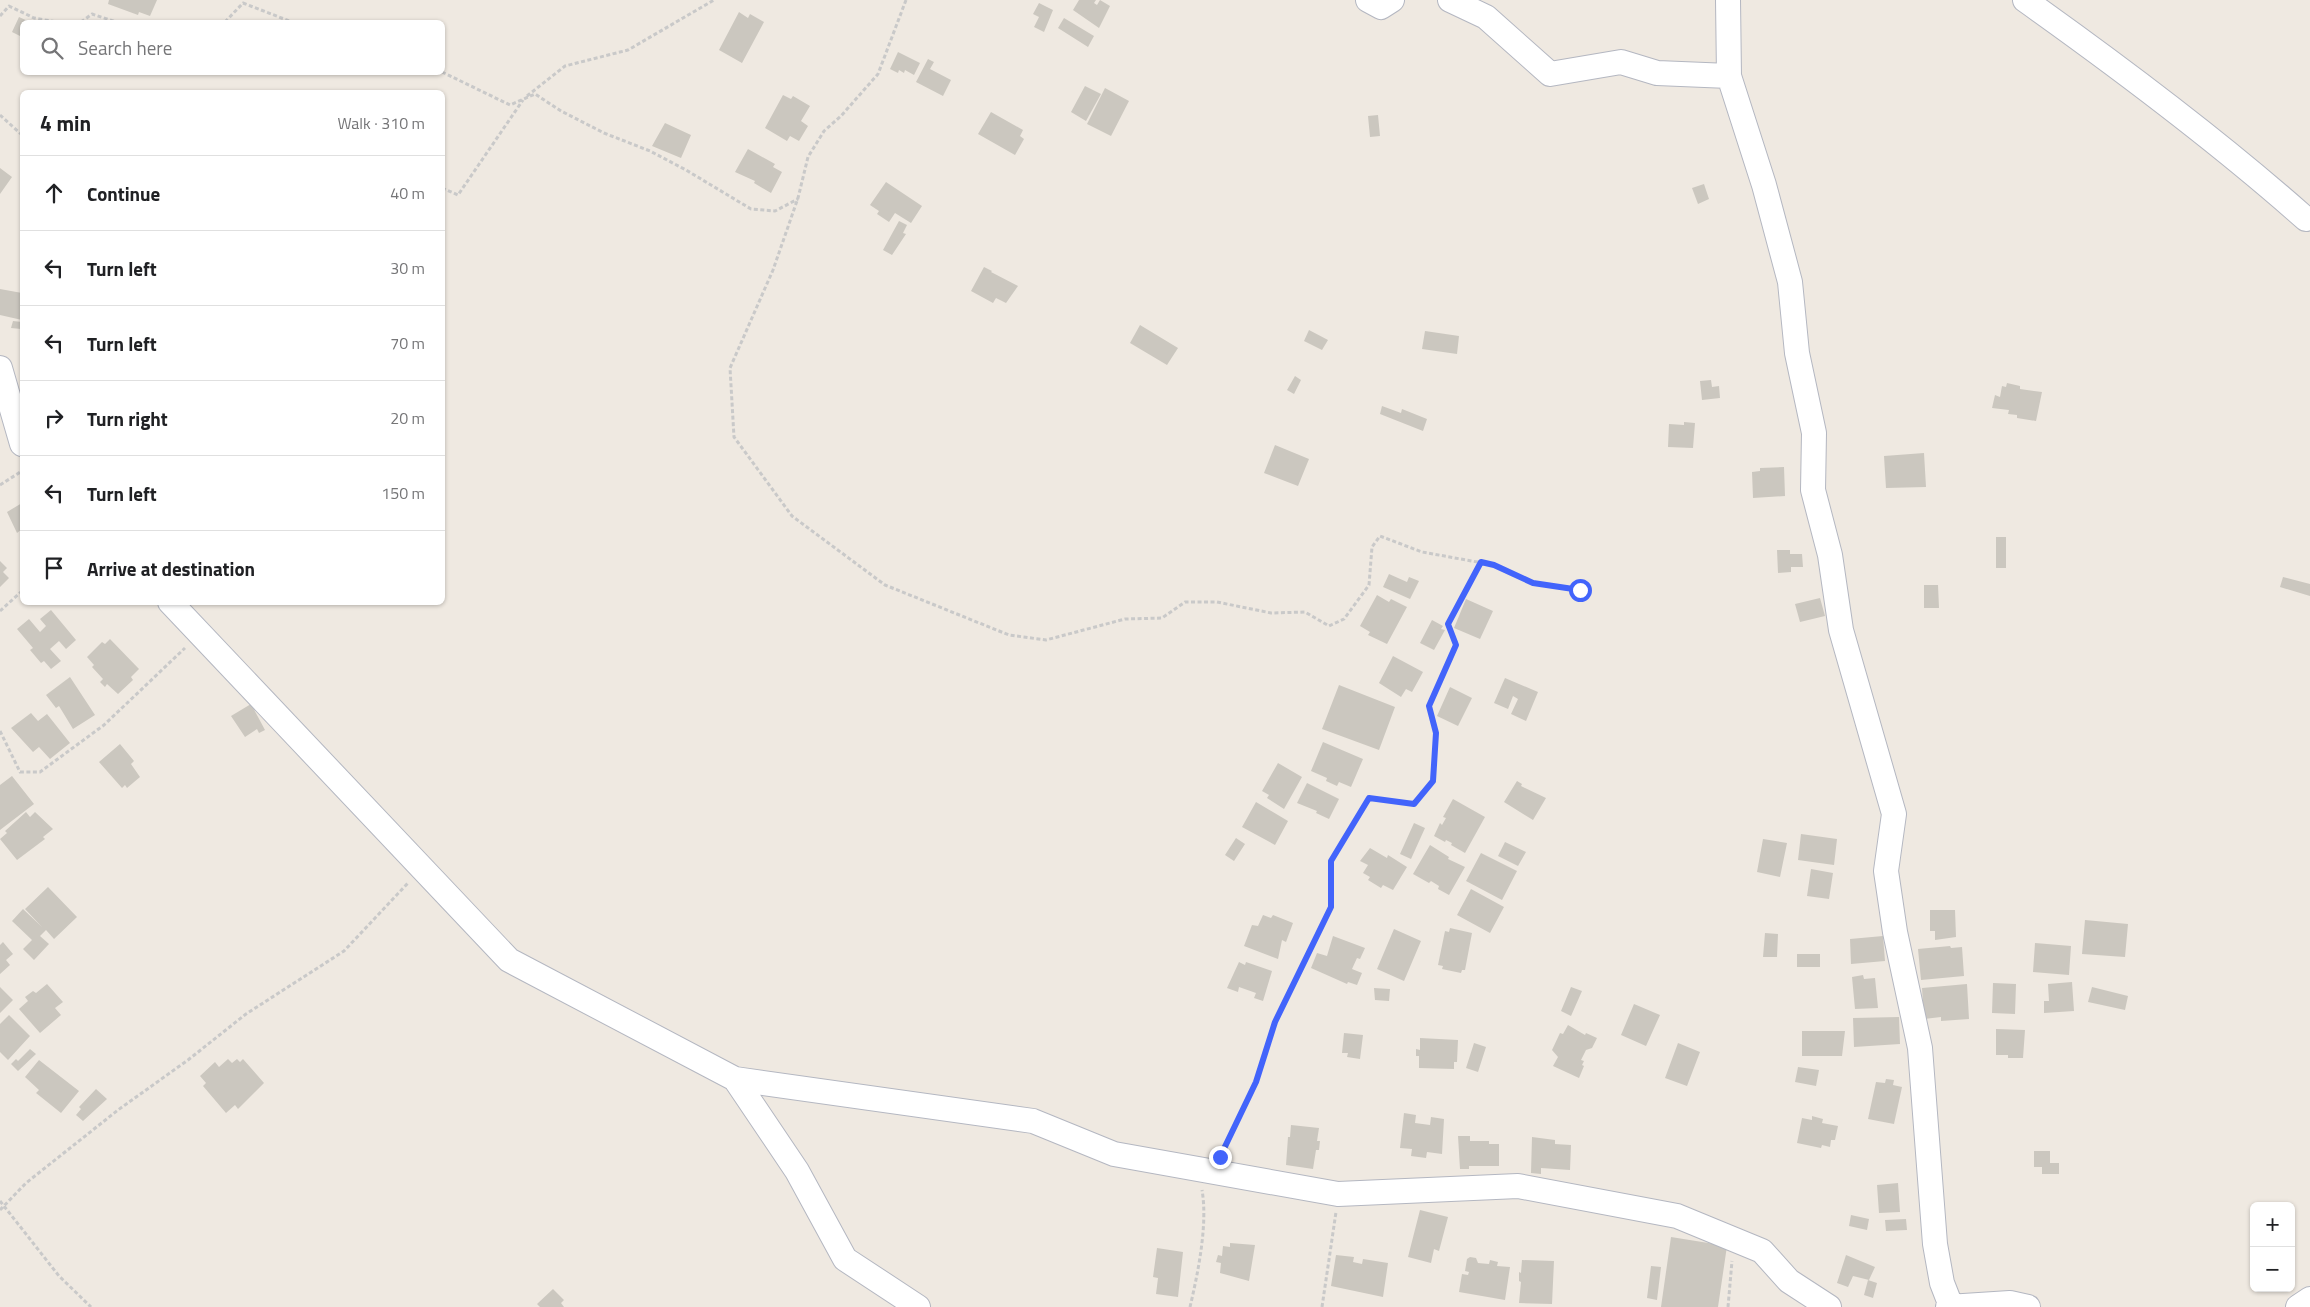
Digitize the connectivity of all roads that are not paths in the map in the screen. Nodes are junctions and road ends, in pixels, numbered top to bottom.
1 (1368, 0) edge
2 (1392, 0) edge
3 (1450, 0) edge
4 (1728, 0) edge
5 (2025, 0) edge
6 (1729, 76) junction
7 (2306, 219) dead end
8 (0, 368) edge
9 (20, 437) edge
10 (173, 605) edge
11 (735, 1079) junction
12 (2310, 1299) edge
13 (1949, 1306) edge
14 (918, 1307) edge
15 (1830, 1307) edge
16 (2028, 1307) edge
17 (2298, 1307) edge

1 - 2 street
3 - 6 street
4 - 6 street
5 - 7 street
6 - 13 street
8 - 9 street
10 - 11 street
11 - 14 street
11 - 15 street
12 - 17 street
13 - 16 street

